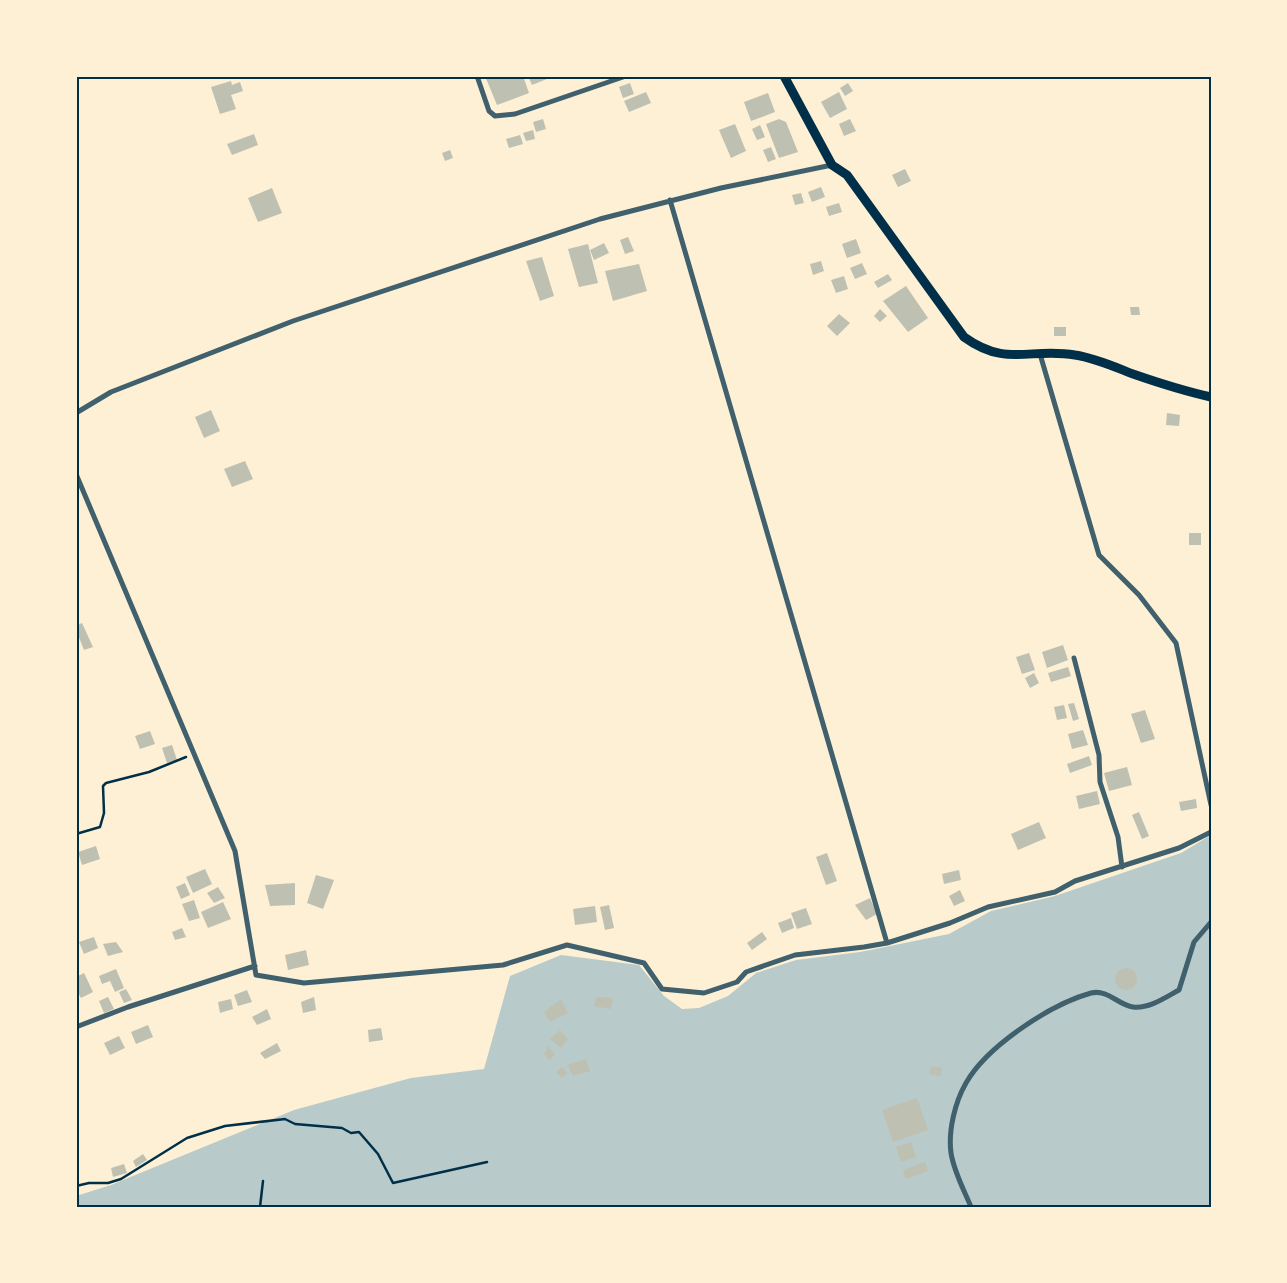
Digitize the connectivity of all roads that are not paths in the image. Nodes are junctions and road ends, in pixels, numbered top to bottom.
1 (477, 76) edge
2 (626, 76) edge
3 (784, 76) edge
4 (832, 165) junction
5 (670, 200) junction
6 (1040, 354) junction
7 (1211, 397) edge
8 (76, 413) edge
9 (76, 474) edge
10 (1074, 658) dead end
11 (1211, 805) edge
12 (1211, 832) edge
13 (1122, 867) junction
14 (1211, 922) edge
15 (887, 942) junction
16 (255, 966) junction
17 (76, 1027) edge
18 (971, 1207) edge

1 - 2 street
3 - 4 main road
4 - 5 street
4 - 6 main road
5 - 8 street
5 - 15 street
6 - 7 main road
6 - 11 street
9 - 16 street
10 - 13 street
12 - 13 street
13 - 15 street
14 - 18 street
15 - 16 street
16 - 17 street

